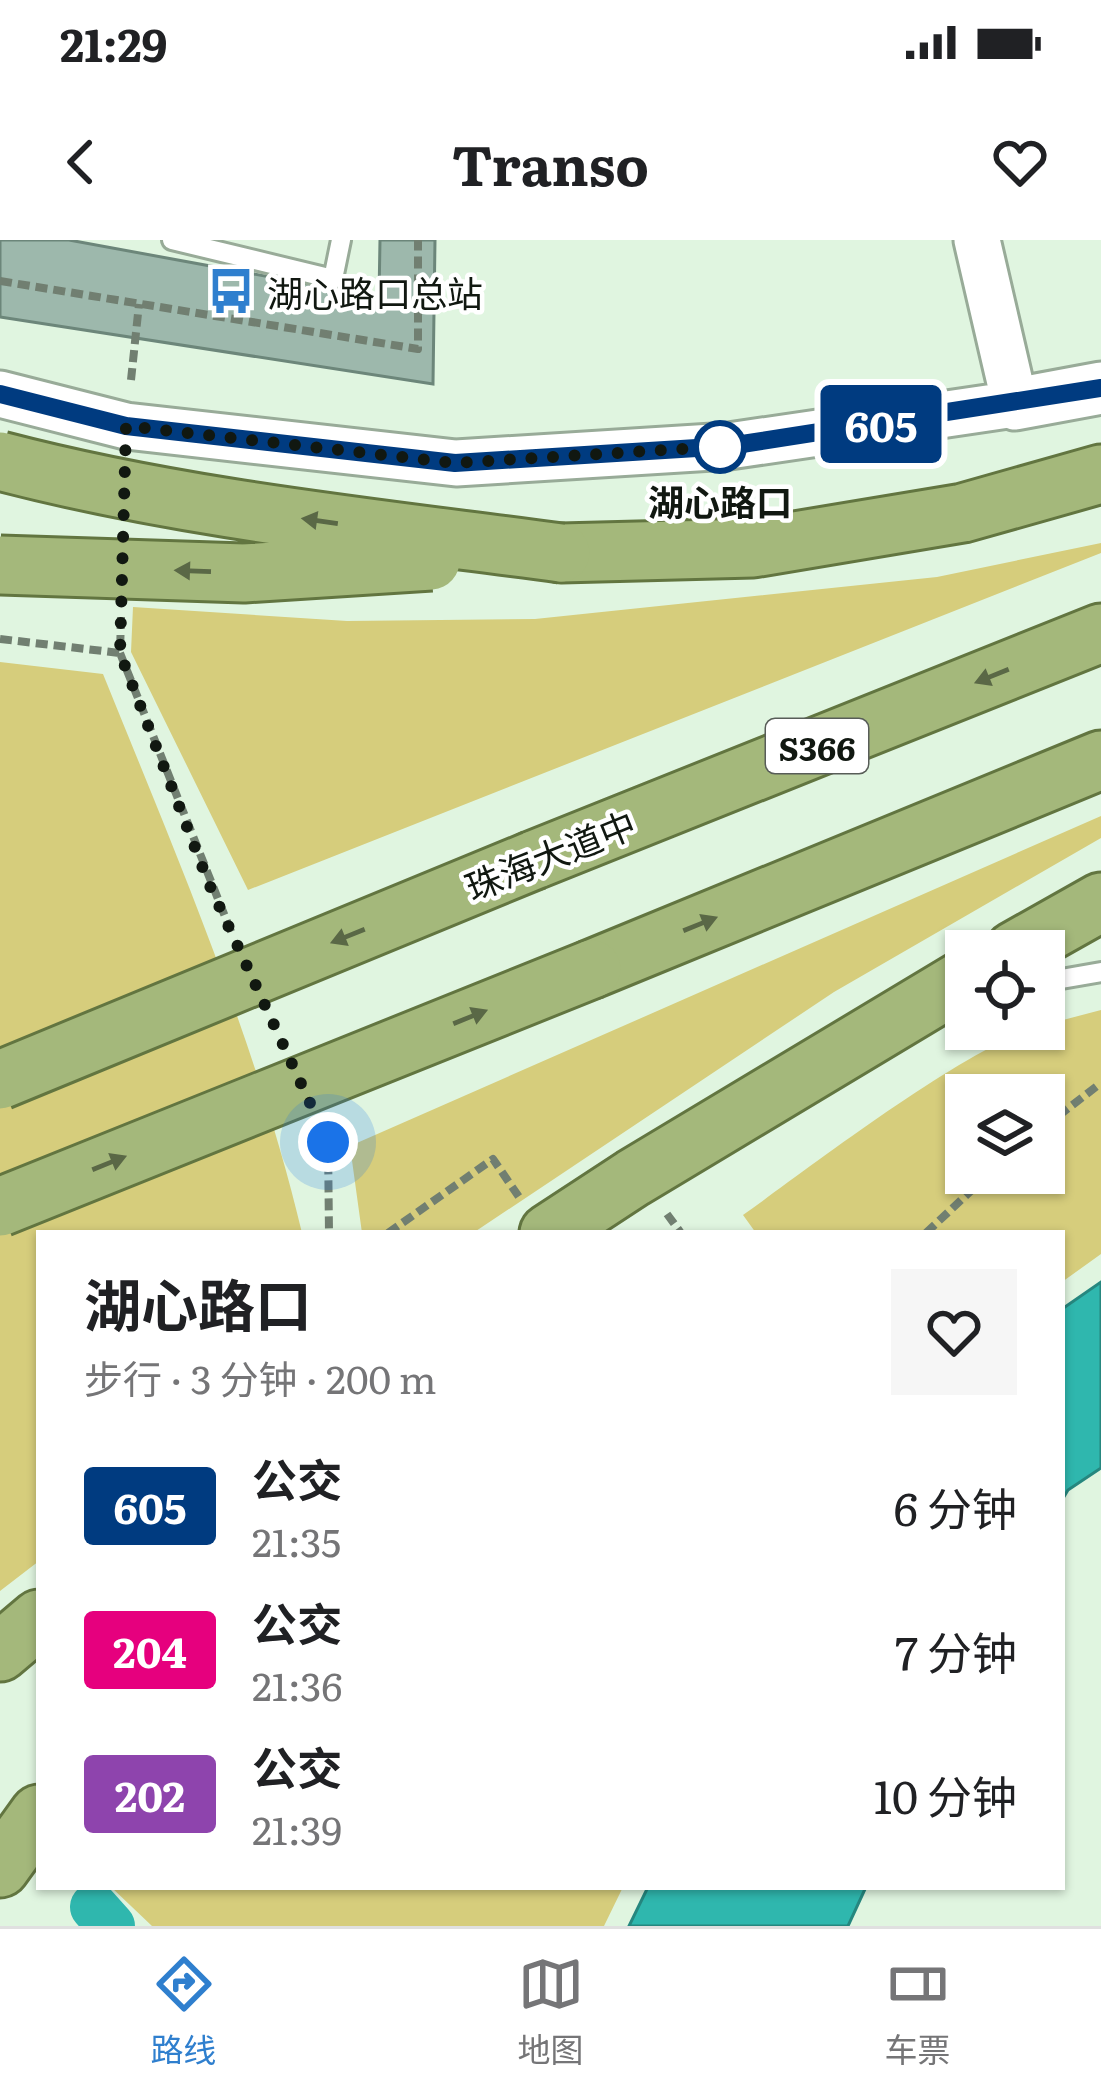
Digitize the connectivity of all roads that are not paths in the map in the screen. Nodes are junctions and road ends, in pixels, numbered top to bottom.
1 (172, 240) edge
2 (341, 240) edge
3 (976, 240) edge
4 (1101, 388) edge
5 (0, 394) edge
6 (1015, 404) junction
7 (0, 461) edge
8 (1101, 474) edge
9 (561, 553) junction
10 (0, 566) edge
11 (1101, 633) edge
12 (1101, 760) edge
13 (1101, 902) edge
14 (1051, 930) edge
15 (1101, 972) edge
16 (1065, 978) edge
17 (945, 996) edge
18 (0, 1080) edge
19 (633, 1178) junction
20 (0, 1207) edge
21 (554, 1230) edge
22 (579, 1230) edge
23 (36, 1622) edge
24 (0, 1652) edge
25 (36, 1818) edge
26 (0, 1868) edge

1 - 2 lane
3 - 6 street
4 - 6 main road
5 - 6 street
9 -> 7 highway, bridge
8 - 9 highway
9 -> 10 highway, bridge
11 -> 18 highway, 珠海大道中 / S366, bridge
20 -> 12 highway, bridge
13 - 14 highway
15 - 16 lane
17 - 19 highway
19 - 21 highway
19 - 22 highway
23 - 24 highway
25 - 26 highway

